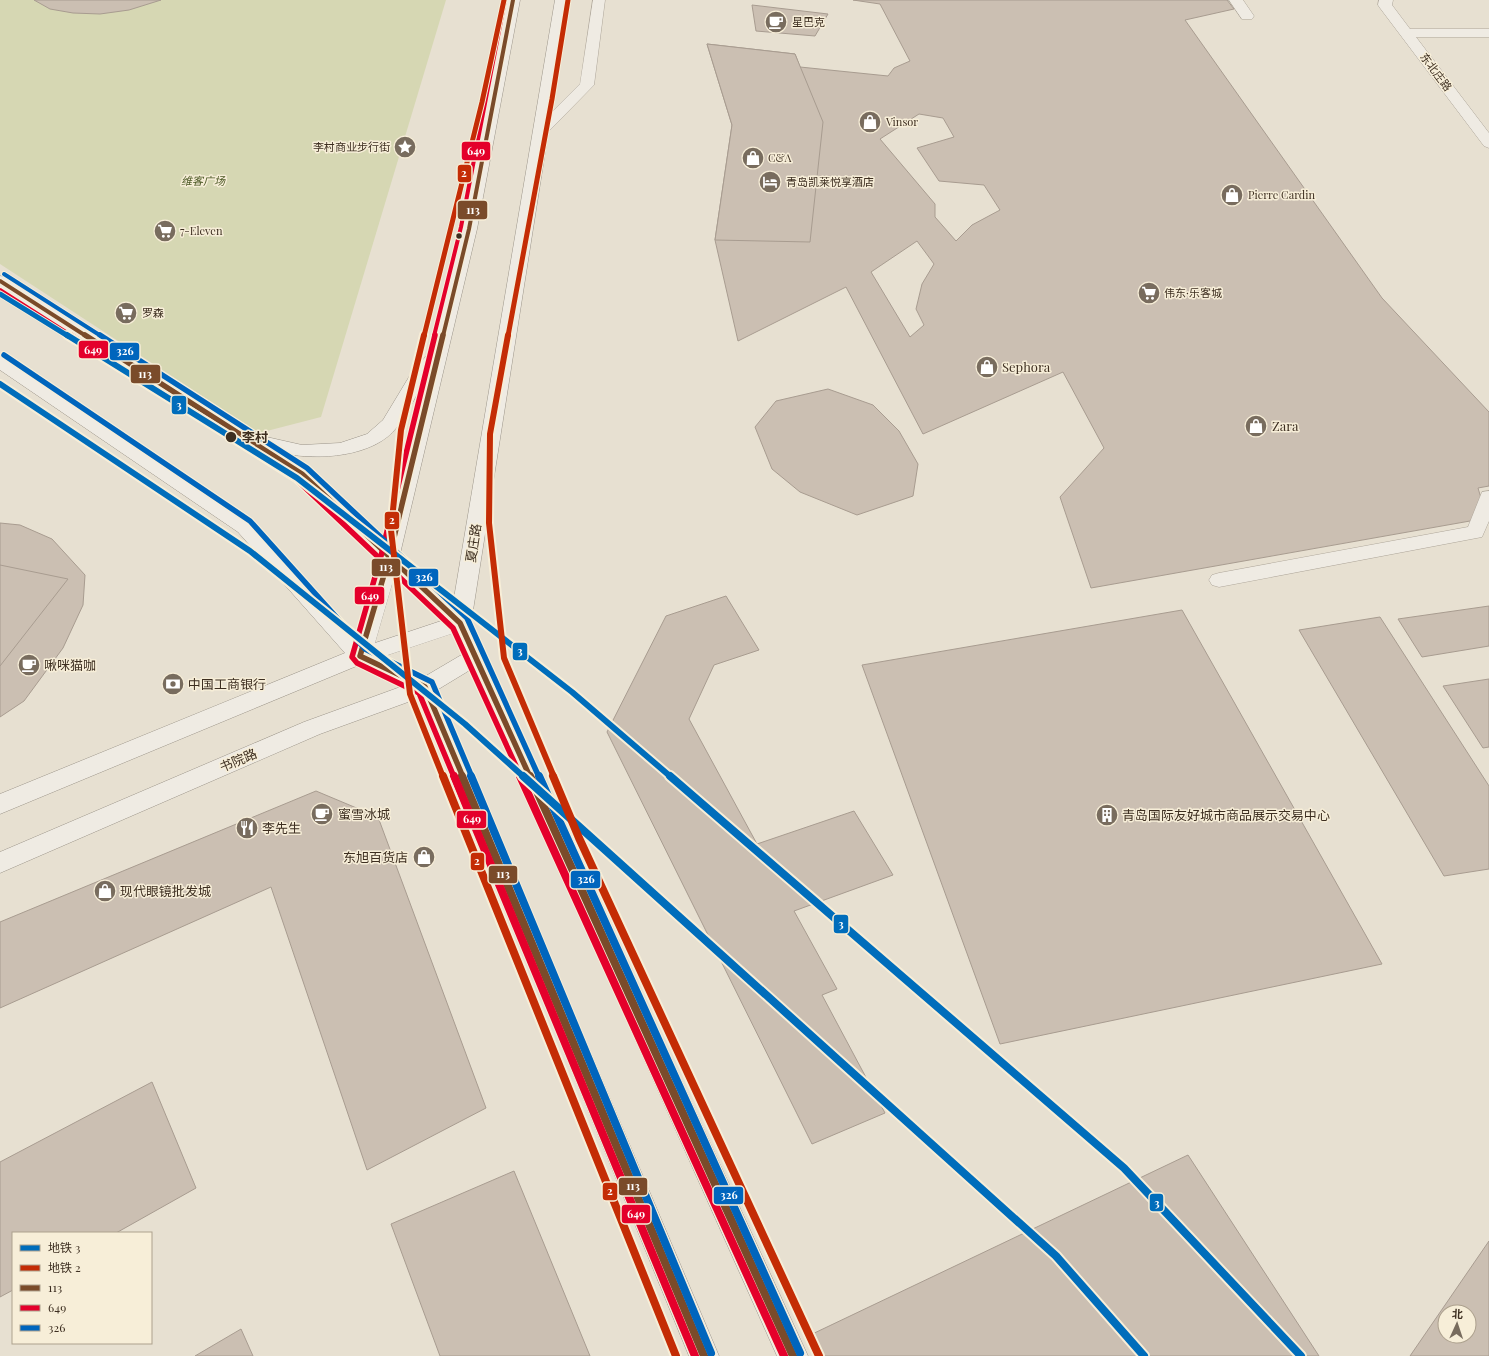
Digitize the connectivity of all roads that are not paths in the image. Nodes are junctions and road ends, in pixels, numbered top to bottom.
1 (513, 0) edge
2 (562, 0) edge
3 (598, 0) edge
4 (1236, 0) edge
5 (1383, 2) edge
6 (1248, 16) dead end
7 (1406, 33) junction
8 (1489, 33) edge
9 (541, 131) junction
10 (1489, 143) edge
11 (0, 281) edge
12 (439, 351) junction
13 (0, 362) edge
14 (247, 439) junction
15 (1489, 497) edge
16 (390, 558) junction
17 (1219, 580) dead end
18 (460, 624) junction
19 (360, 656) junction
20 (475, 656) junction
21 (425, 687) junction
22 (0, 804) edge
23 (0, 863) edge
24 (704, 1356) edge
25 (793, 1356) edge

1 - 12 main road
2 - 9 main road, 夏庄路
3 - 9 lane
4 - 6 main road
5 - 7 main road, 东北庄路
7 - 8 main road
7 - 10 main road, 东北庄路
9 - 18 main road, 夏庄路
11 - 14 main road
12 - 14 main road
12 - 16 main road
13 - 19 main road
14 - 16 main road
15 - 17 lane
16 - 18 main road
16 - 19 main road
18 - 19 main road
18 - 20 main road
19 - 21 main road
19 - 22 main road
20 - 21 main road, 书院路
20 - 25 main road
21 - 23 main road, 书院路
21 - 24 main road

